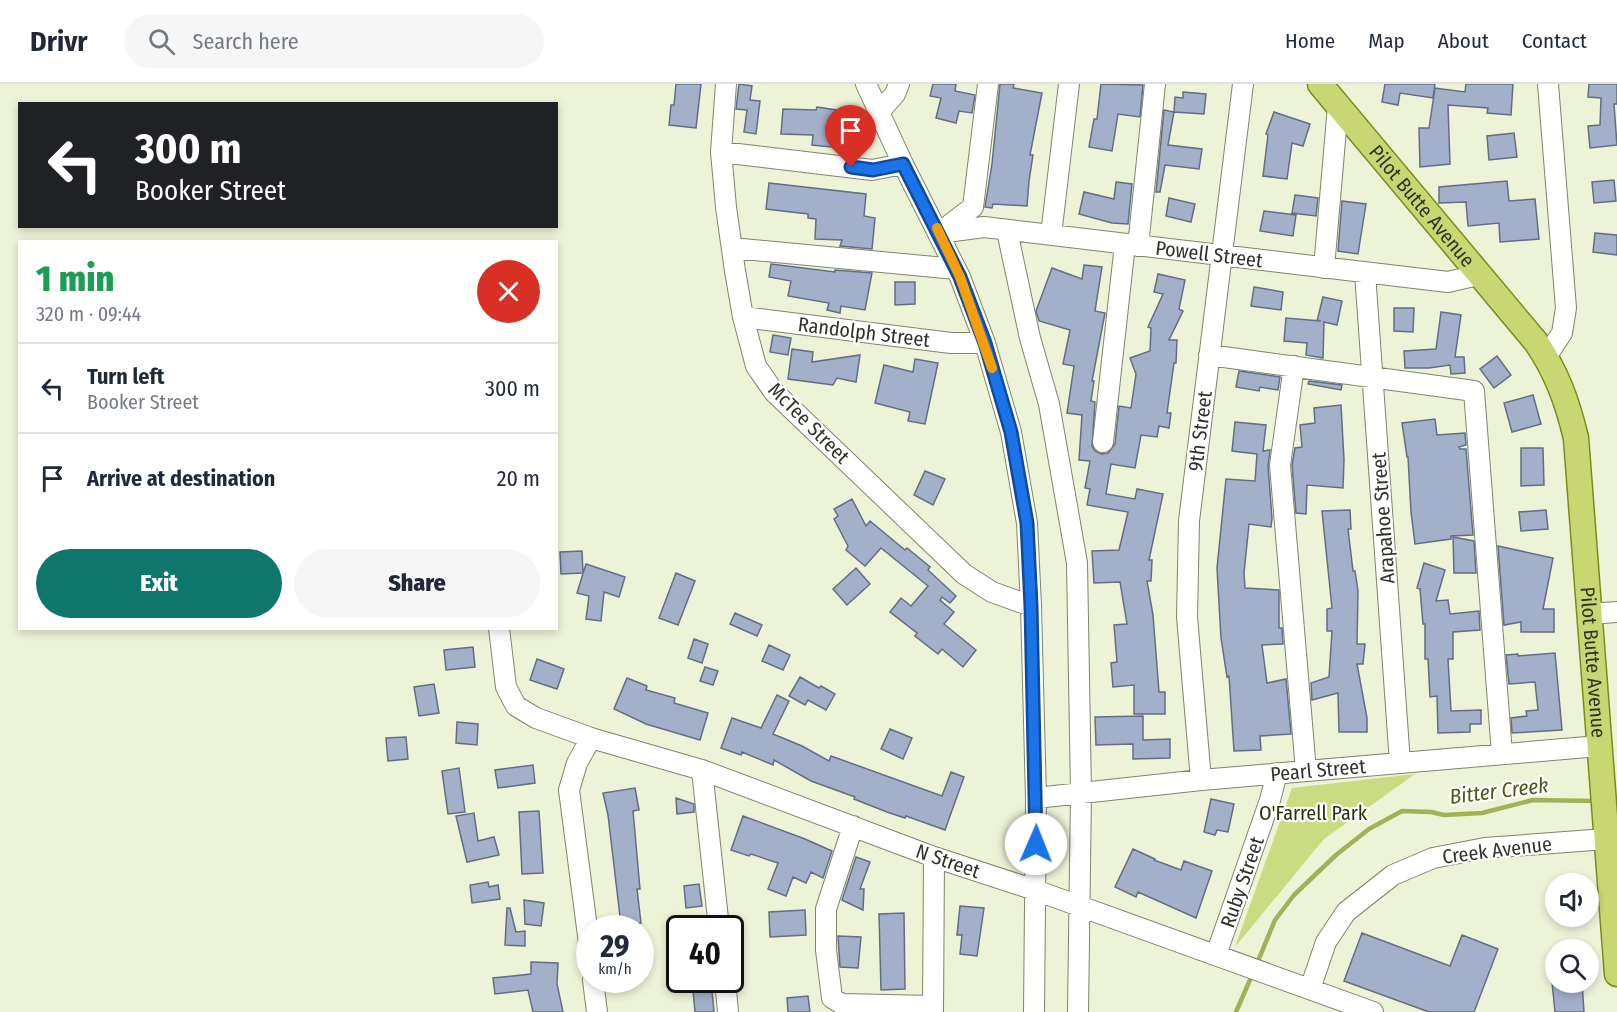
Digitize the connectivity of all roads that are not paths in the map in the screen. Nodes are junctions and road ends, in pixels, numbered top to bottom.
1 (726, 84) edge
2 (866, 84) edge
3 (899, 84) edge
4 (988, 84) edge
5 (1069, 84) edge
6 (1155, 84) edge
7 (1243, 84) edge
8 (1320, 84) edge
9 (1548, 84) edge
10 (1338, 106) junction
11 (879, 112) junction
12 (721, 152) junction
13 (903, 164) junction
14 (1007, 231) junction
15 (939, 233) junction
16 (1051, 235) junction
17 (1131, 245) junction
18 (732, 248) junction
19 (1221, 256) junction
20 (1324, 268) junction
21 (956, 269) junction
22 (1365, 273) junction
23 (1478, 274) junction
24 (743, 317) junction
25 (985, 343) junction
26 (1209, 355) junction
27 (1546, 357) junction
28 (1294, 366) junction
29 (1372, 376) junction
30 (1103, 442) dead end
31 (1031, 606) junction
32 (1617, 612) edge
33 (1590, 614) junction
34 (499, 630) edge
35 (591, 738) junction
36 (1502, 754) junction
37 (1600, 754) junction
38 (1400, 763) junction
39 (702, 770) junction
40 (1306, 771) junction
41 (1276, 774) junction
42 (1201, 780) junction
43 (1081, 793) junction
44 (1036, 798) junction
45 (853, 826) junction
46 (1606, 836) junction
47 (934, 857) junction
48 (1035, 890) junction
49 (1079, 906) junction
50 (585, 915) edge
51 (718, 915) edge
52 (1222, 957) junction
53 (1617, 974) edge
54 (1303, 987) junction
55 (595, 993) edge
56 (726, 993) edge
57 (933, 1009) edge
58 (597, 1012) edge
59 (728, 1012) edge
60 (1034, 1012) edge
61 (1078, 1012) edge
62 (1373, 1012) edge

1 - 12 street, McTee Street
2 - 11 street
3 - 11 street
4 - 15 street
5 - 16 street
6 - 17 street
7 - 19 street, 9th Street
8 - 10 main road, Pilot Butte Avenue
9 - 27 street
10 - 20 street
10 - 23 main road, Pilot Butte Avenue
11 - 13 street
12 - 13 street
12 - 18 street, McTee Street
13 - 15 street
14 - 15 street, Powell Street
14 - 16 street, Powell Street
14 - 43 street
15 - 21 street
16 - 17 street, Powell Street
17 - 19 street, Powell Street
17 - 30 street
18 - 21 street
18 - 24 street, McTee Street
19 - 20 street, Powell Street
19 - 26 street, 9th Street
20 - 22 street, Powell Street
21 - 25 street
22 - 23 street, Powell Street
22 - 29 street, Arapahoe Street
23 - 27 main road, Pilot Butte Avenue
24 - 25 street, Randolph Street
24 - 31 street, McTee Street
25 - 31 street
26 - 28 street
26 - 42 street, 9th Street
27 - 33 main road, Pilot Butte Avenue
28 - 29 street
28 - 40 street
29 - 36 street
29 - 38 street, Arapahoe Street
31 - 44 street
32 - 33 street
33 - 37 main road, Pilot Butte Avenue
34 - 35 street, N Street
35 - 39 street, N Street
35 - 50 street
36 - 37 street, Pearl Street
36 - 38 street, Pearl Street
37 - 46 main road, Pilot Butte Avenue
38 - 40 street, Pearl Street
39 - 45 street, N Street
39 - 51 street
40 - 41 street, Pearl Street
41 - 42 street, Pearl Street
41 - 52 street, Ruby Street
42 - 43 street, Pearl Street
43 - 44 street, Pearl Street
43 - 49 street
44 - 48 street
45 - 47 street, N Street
45 - 57 street
46 - 53 main road, Pilot Butte Avenue
46 - 54 street, Creek Avenue
47 - 48 street, N Street
47 - 57 street
48 - 49 street, N Street
48 - 60 street
49 - 52 street, N Street
49 - 61 street
52 - 54 street, N Street
54 - 62 street, N Street
55 - 58 street
56 - 59 street

